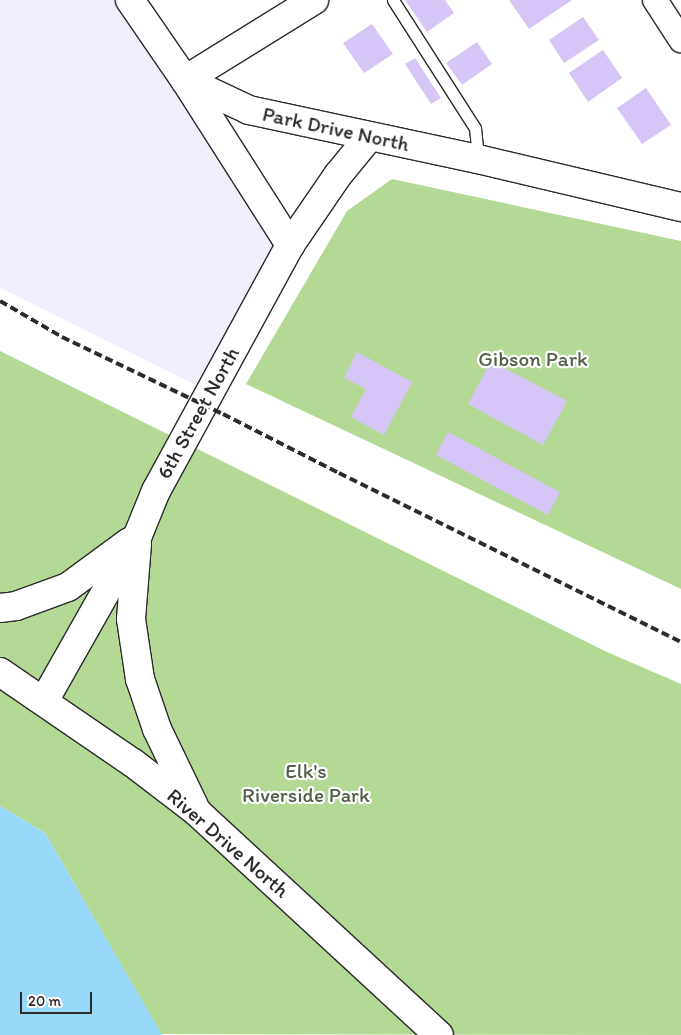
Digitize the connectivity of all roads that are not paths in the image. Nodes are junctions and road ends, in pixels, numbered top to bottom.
1 (130, 0) edge
2 (314, 0) edge
3 (393, 0) edge
4 (655, 0) edge
5 (681, 40) edge
6 (185, 80) junction
7 (369, 137) junction
8 (478, 159) junction
9 (681, 207) edge
10 (290, 245) junction
11 (138, 535) junction
12 (0, 608) edge
13 (0, 672) edge
14 (44, 701) junction
15 (197, 812) junction
16 (440, 1035) edge

1 - 6 street
2 - 6 street
3 - 8 lane
4 - 5 street
6 - 7 street, Park Drive North
6 - 10 street
7 - 8 street, Park Drive North
7 - 10 street, 6th Street North
8 - 9 street, Park Drive North
10 - 11 street, 6th Street North
11 - 12 street
11 - 14 street, 6th Street North
11 - 15 street
13 - 14 street, River Drive North
14 - 15 street, River Drive North
15 - 16 street, River Drive North

